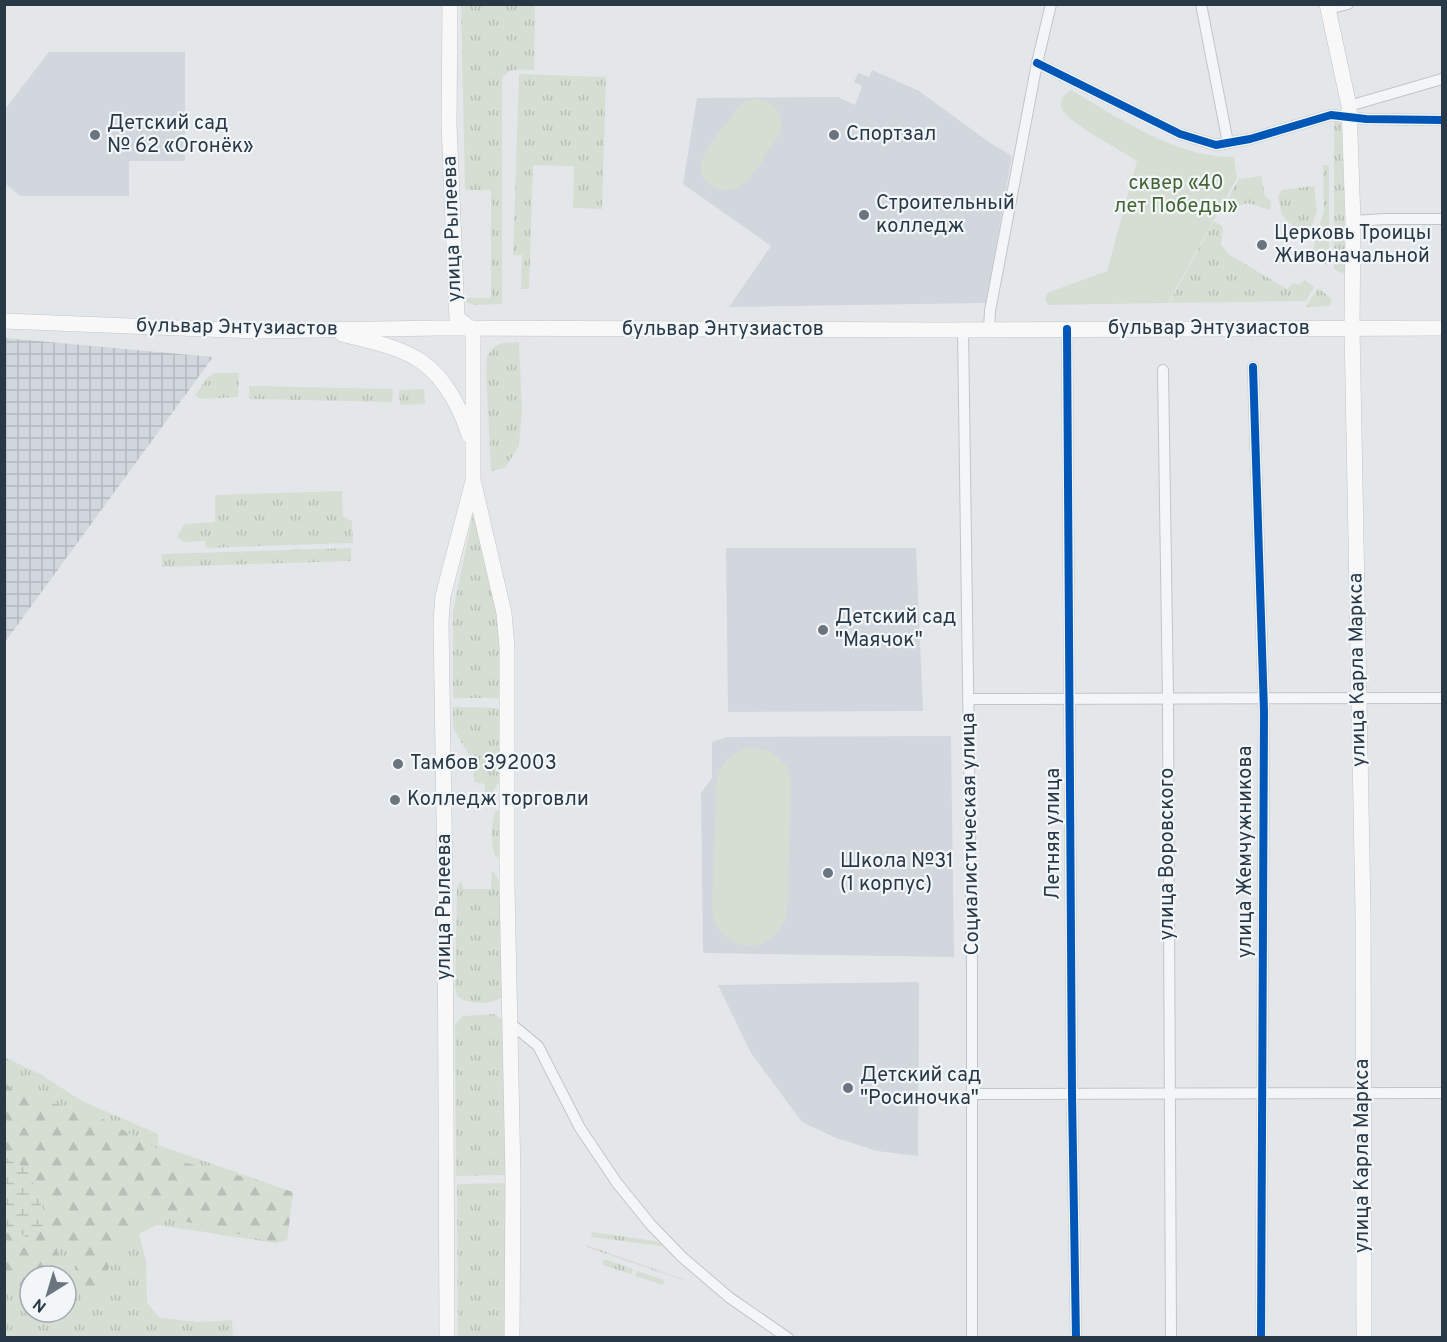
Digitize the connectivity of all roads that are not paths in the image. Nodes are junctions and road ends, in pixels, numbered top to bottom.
1 (450, 4) edge
2 (1051, 4) edge
3 (1201, 4) edge
4 (1348, 4) edge
5 (1328, 7) edge
6 (1037, 63) junction
7 (1443, 79) edge
8 (1349, 111) junction
9 (1443, 120) edge
10 (1228, 143) junction
11 (1443, 219) edge
12 (1353, 221) junction
13 (4, 321) edge
14 (1352, 328) junction
15 (1443, 328) edge
16 (1067, 329) junction
17 (327, 330) junction
18 (474, 330) junction
19 (963, 330) junction
20 (989, 330) junction
21 (1253, 367) dead end
22 (1163, 370) dead end
23 (474, 450) junction
24 (473, 481) junction
25 (1263, 698) junction
26 (1358, 698) junction
27 (1443, 698) edge
28 (969, 699) junction
29 (1070, 699) junction
30 (1168, 699) junction
31 (510, 1023) junction
32 (1363, 1093) junction
33 (1443, 1093) edge
34 (973, 1094) junction
35 (1072, 1094) junction
36 (1170, 1094) junction
37 (1261, 1094) junction
38 (447, 1338) edge
39 (512, 1338) edge
40 (788, 1338) edge
41 (972, 1338) edge
42 (1076, 1338) edge
43 (1172, 1338) edge
44 (1261, 1338) edge
45 (1364, 1338) edge

1 - 18 main road, улица Рылеева
2 - 6 street
3 - 10 street
4 - 5 street
5 - 8 main road, улица Карла Маркса
6 - 10 street
6 - 20 street
7 - 8 street
8 - 9 street
8 - 10 street
8 - 12 main road, улица Карла Маркса
11 - 12 street
12 - 14 main road, улица Карла Маркса
13 - 17 main road, бульвар Энтузиастов
14 - 15 main road, бульвар Энтузиастов
14 - 16 main road, бульвар Энтузиастов
14 - 26 main road, улица Карла Маркса
16 - 20 main road, бульвар Энтузиастов
16 - 29 street, Летняя улица
17 - 18 main road, бульвар Энтузиастов
17 - 23 main road
18 - 19 main road, бульвар Энтузиастов
18 - 23 main road, улица Рылеева
19 - 20 main road, бульвар Энтузиастов
19 - 28 street, Социалистическая улица
21 - 25 street, улица Жемчужникова
22 - 30 street, улица Воровского
23 - 24 main road, улица Рылеева
24 - 31 main road, улица Рылеева
24 - 38 main road, улица Рылеева
25 - 26 street
25 - 30 street
25 - 37 street, улица Жемчужникова
26 - 27 street
26 - 32 main road, улица Карла Маркса
28 - 29 street
28 - 34 street, Социалистическая улица
29 - 30 street
29 - 35 street, Летняя улица
30 - 36 street, улица Воровского
31 - 39 main road, улица Рылеева
31 - 40 street
32 - 33 street
32 - 37 street
32 - 45 main road, улица Карла Маркса
34 - 35 street
34 - 41 street, Социалистическая улица
35 - 36 street
35 - 42 street, Летняя улица
36 - 37 street
36 - 43 street, улица Воровского
37 - 44 street, улица Жемчужникова

